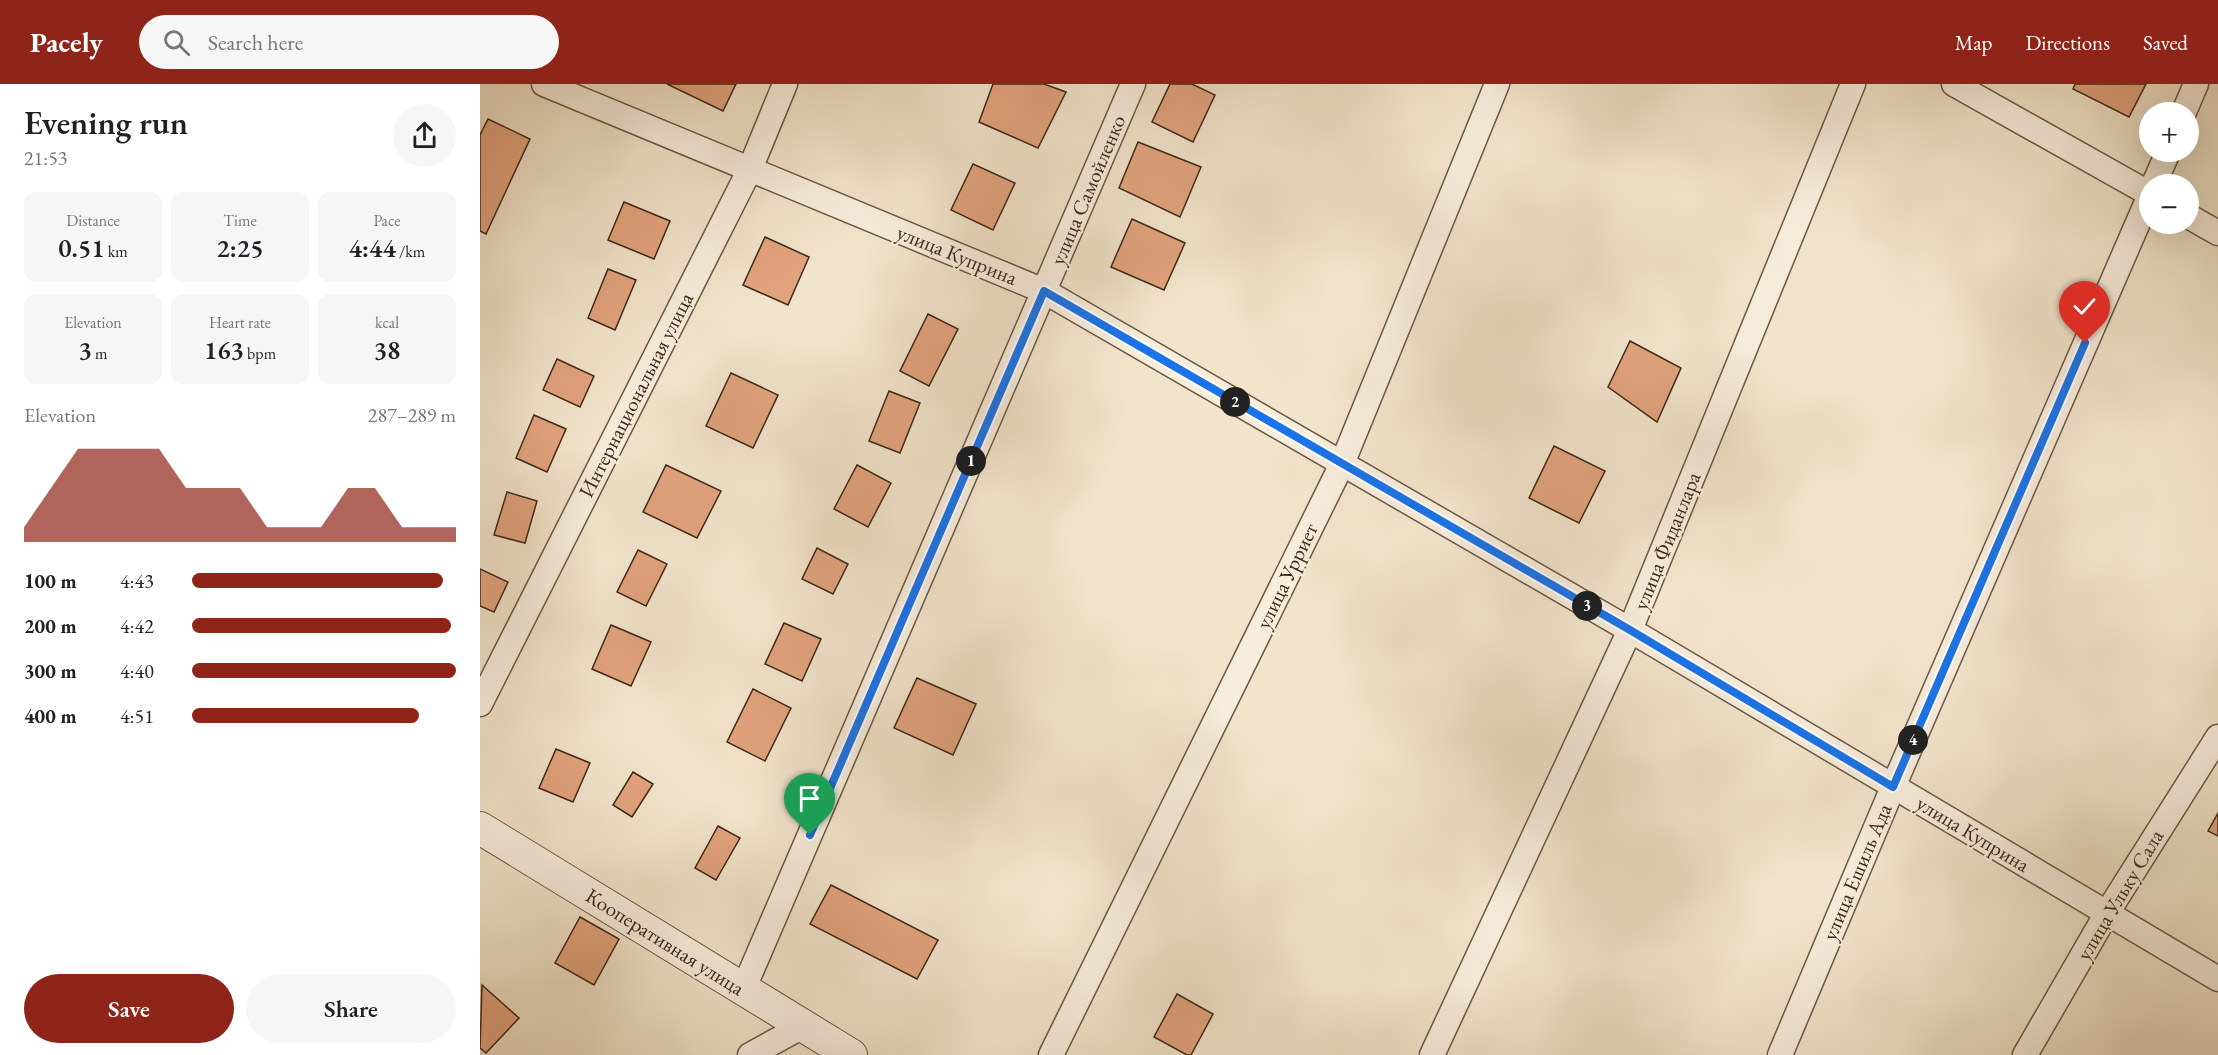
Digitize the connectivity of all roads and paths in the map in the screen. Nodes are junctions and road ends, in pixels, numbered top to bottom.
1 (544, 84) edge
2 (785, 84) edge
3 (1133, 84) edge
4 (1497, 84) edge
5 (1853, 84) edge
6 (1954, 84) edge
7 (2196, 84) edge
8 (2188, 102) edge
9 (750, 169) junction
10 (2139, 188) edge
11 (2139, 219) edge
12 (2199, 222) edge
13 (2218, 233) edge
14 (1044, 291) junction
15 (1342, 464) junction
16 (1630, 630) junction
17 (480, 704) edge
18 (2218, 737) edge
19 (1893, 787) junction
20 (480, 828) edge
21 (2107, 914) junction
22 (2218, 979) edge
23 (743, 990) junction
24 (803, 1026) junction
25 (750, 1055) edge
26 (851, 1055) edge
27 (1051, 1055) edge
28 (1432, 1055) edge
29 (1780, 1055) edge
30 (2025, 1055) edge

1 - 9 street, улица Куприна
2 - 9 street, Интернациональная улица
3 - 14 street, улица Самойленко
4 - 15 street, улица Урриет
5 - 16 street, улица Фиданлара
6 - 10 street
7 - 8 street
9 - 14 street, улица Куприна
9 - 17 street, Интернациональная улица
11 - 19 street, улица Ешиль Ада
12 - 13 street
14 - 15 street, улица Куприна
14 - 23 street, улица Самойленко
15 - 16 street, улица Куприна
15 - 27 street, улица Урриет
16 - 19 street, улица Куприна
16 - 28 street, улица Фиданлара
18 - 21 street, улица Ульку Сала
19 - 21 street, улица Куприна
19 - 29 street, улица Ешиль Ада
20 - 23 street, Кооперативная улица
21 - 22 street, улица Куприна
21 - 30 street, улица Ульку Сала
23 - 24 street, Кооперативная улица
24 - 25 street
24 - 26 street, Кооперативная улица

